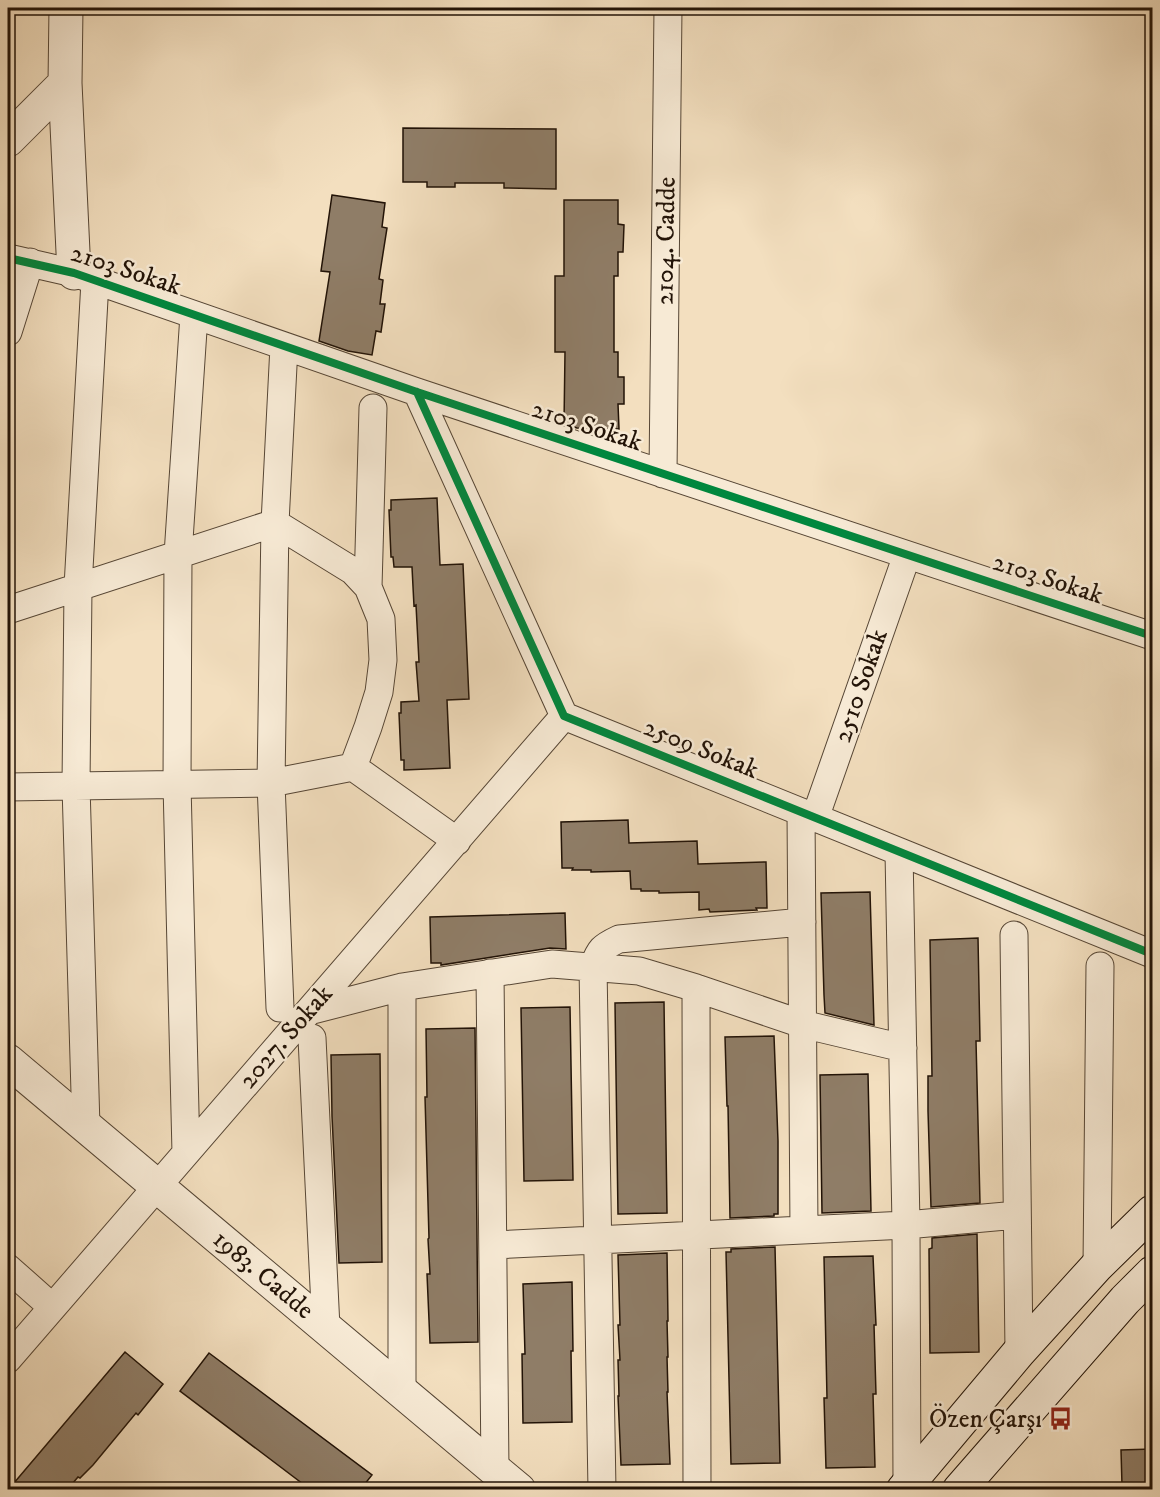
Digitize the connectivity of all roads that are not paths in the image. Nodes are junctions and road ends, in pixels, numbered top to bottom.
1 (66, 8) edge
2 (668, 8) edge
3 (65, 82) junction
4 (8, 140) edge
5 (19, 260) edge
6 (84, 277) junction
7 (194, 315) junction
8 (8, 332) edge
9 (284, 346) junction
10 (417, 392) junction
11 (373, 408) dead end
12 (663, 474) junction
13 (274, 523) junction
14 (178, 555) junction
15 (907, 555) junction
16 (78, 587) junction
17 (368, 587) junction
18 (8, 610) edge
19 (1152, 636) edge
20 (564, 716) junction
21 (353, 767) junction
22 (271, 783) junction
23 (177, 784) junction
24 (76, 786) junction
25 (8, 787) edge
26 (808, 815) junction
27 (457, 841) junction
28 (900, 852) junction
29 (802, 922) junction
30 (1014, 935) dead end
31 (1152, 954) edge
32 (1101, 966) dead end
33 (593, 967) junction
34 (490, 973) junction
35 (402, 987) junction
36 (696, 988) junction
37 (280, 1008) dead end
38 (309, 1011) junction
39 (802, 1024) junction
40 (312, 1038) dead end
41 (903, 1048) junction
42 (10, 1059) edge
43 (86, 1127) junction
44 (186, 1152) junction
45 (157, 1186) junction
46 (1152, 1212) edge
47 (1017, 1215) junction
48 (906, 1225) junction
49 (804, 1230) junction
50 (697, 1235) junction
51 (598, 1240) junction
52 (493, 1245) junction
53 (1097, 1266) junction
54 (8, 1268) edge
55 (1152, 1273) edge
56 (52, 1307) junction
57 (326, 1328) junction
58 (1018, 1352) junction
59 (8, 1359) edge
60 (402, 1392) junction
61 (507, 1480) edge
62 (905, 1487) edge
63 (602, 1490) edge
64 (697, 1490) edge
65 (959, 1490) edge

1 - 3 street
2 - 12 street, 2104. Cadde
3 - 4 street
3 - 6 street
5 - 6 street, 2103 Sokak
5 - 8 street
6 - 7 street, 2103 Sokak
6 - 16 street
7 - 9 street, 2103 Sokak
7 - 14 street
9 - 10 street, 2103 Sokak
9 - 13 street
10 - 12 street, 2103 Sokak
10 - 20 street
11 - 17 street
12 - 15 street, 2103 Sokak
13 - 14 street
13 - 17 street
13 - 22 street
14 - 16 street
14 - 23 street
15 - 19 street, 2103 Sokak
15 - 26 street, 2510 Sokak
16 - 18 street
16 - 24 street
17 - 21 street
20 - 26 street, 2509 Sokak
20 - 27 street, 2027. Sokak
21 - 22 street
21 - 27 street
22 - 23 street
22 - 37 street
23 - 24 street
23 - 44 street
24 - 25 street
24 - 43 street
26 - 28 street, 2509 Sokak
26 - 29 street, 2510 Sokak
27 - 38 street, 2027. Sokak
28 - 31 street, 2509 Sokak
28 - 41 street
29 - 33 street
29 - 39 street, 2510 Sokak
30 - 47 street
32 - 53 street
33 - 34 street
33 - 36 street
33 - 51 street
34 - 35 street
34 - 52 street
35 - 38 street
35 - 60 street
36 - 39 street
36 - 50 street
38 - 44 street, 2027. Sokak
39 - 41 street
39 - 49 street, 2510 Sokak
40 - 57 street
41 - 48 street
42 - 43 street, 1983. Cadde
43 - 45 street, 1983. Cadde
44 - 45 street, 2027. Sokak
45 - 56 street, 2027. Sokak
45 - 57 street, 1983. Cadde
46 - 53 street
47 - 48 street
47 - 58 street
48 - 49 street
48 - 62 street
49 - 50 street
50 - 51 street
50 - 64 street
51 - 52 street
51 - 63 street
52 - 61 street
53 - 58 street
54 - 56 street
55 - 65 street
56 - 59 street, 2027. Sokak
57 - 60 street, 1983. Cadde
58 - 62 street
60 - 61 street, 1983. Cadde

